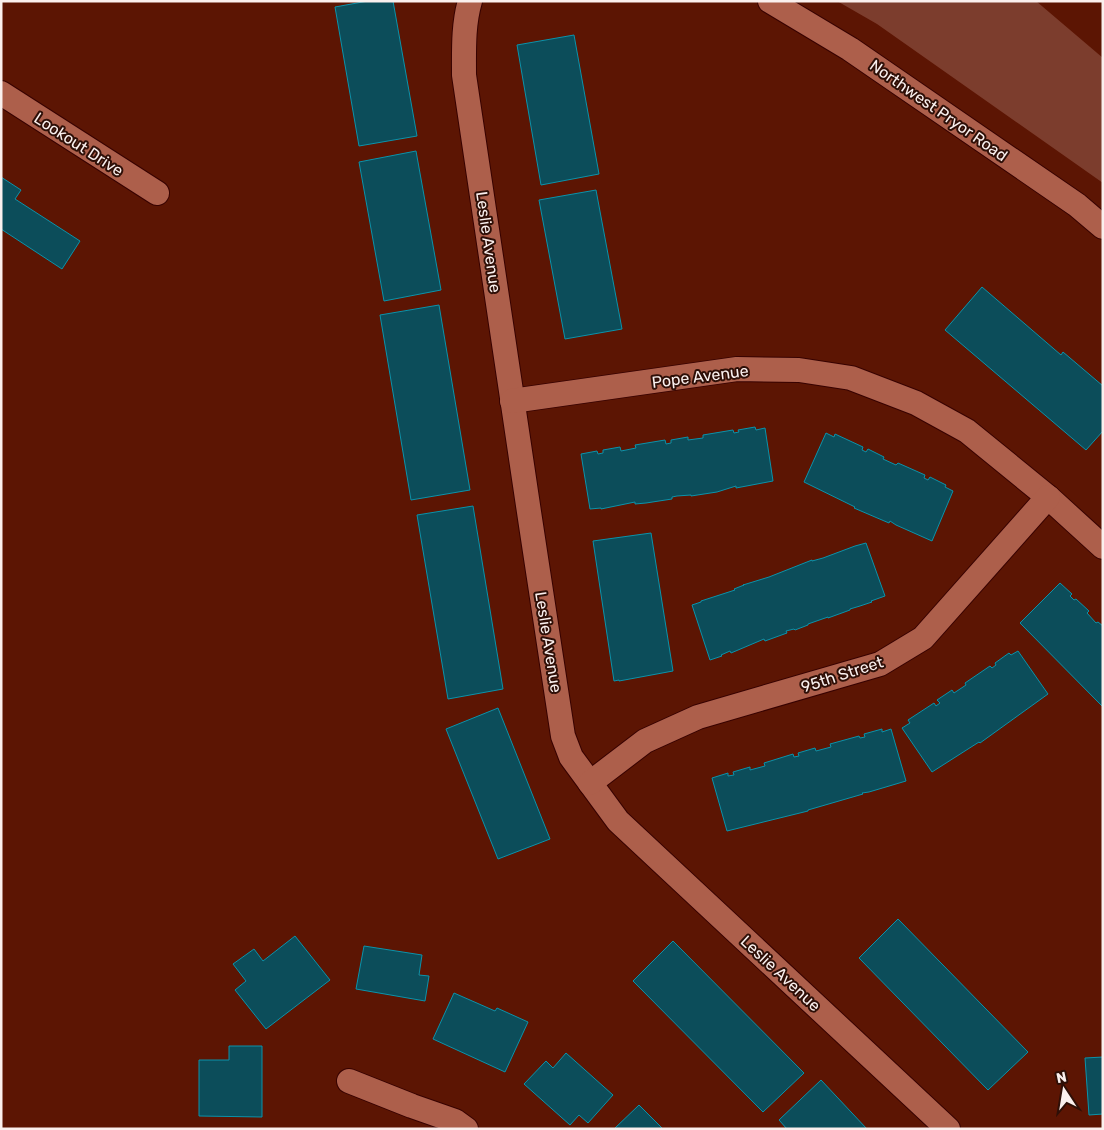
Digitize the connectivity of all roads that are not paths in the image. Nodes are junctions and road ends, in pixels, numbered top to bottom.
1 (470, 1) edge
2 (770, 1) edge
3 (1, 93) edge
4 (157, 193) dead end
5 (1103, 228) edge
6 (512, 401) junction
7 (1048, 497) junction
8 (1103, 547) edge
9 (590, 783) junction
10 (349, 1081) dead end
11 (466, 1129) edge
12 (948, 1129) edge

1 - 6 street, Leslie Avenue
2 - 5 street, Northwest Pryor Road
3 - 4 street, Lookout Drive
6 - 7 street, Pope Avenue
6 - 9 street, Leslie Avenue
7 - 8 street, Pope Avenue
7 - 9 street, 95th Street
9 - 12 street, Leslie Avenue
10 - 11 street

